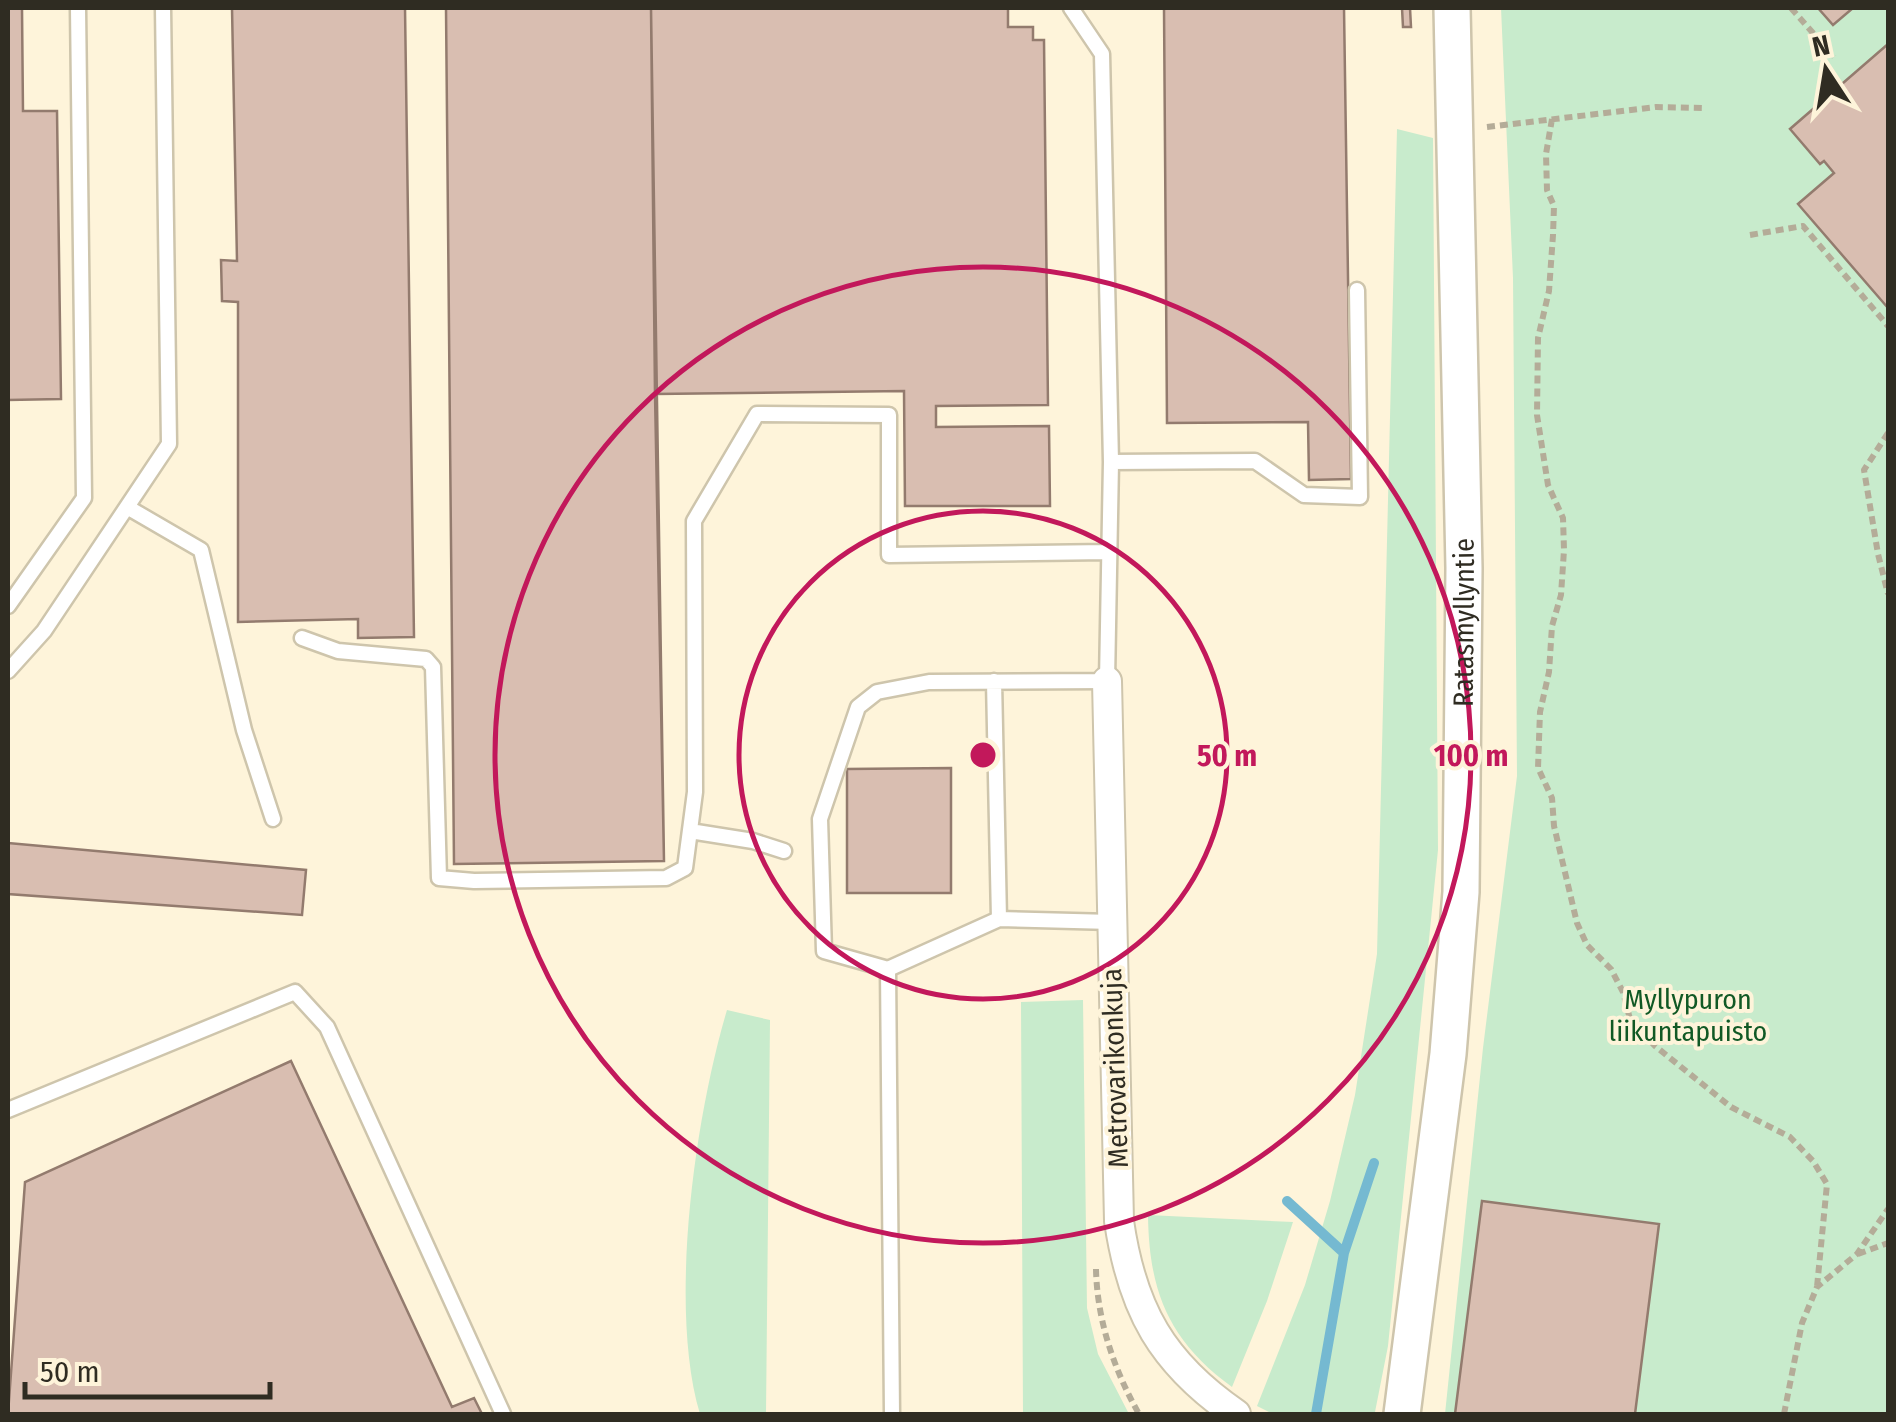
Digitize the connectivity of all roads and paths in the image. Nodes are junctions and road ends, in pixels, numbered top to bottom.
1 (78, 8) edge
2 (164, 8) edge
3 (1071, 8) edge
4 (1452, 8) edge
5 (1791, 8) edge
6 (1834, 57) dead end
7 (1705, 108) dead end
8 (1552, 119) junction
9 (1478, 128) dead end
10 (1750, 235) dead end
11 (1358, 290) dead end
12 (1888, 326) edge
13 (1888, 433) edge
14 (1111, 462) junction
15 (127, 507) junction
16 (1107, 552) junction
17 (1888, 594) edge
18 (8, 606) edge
19 (302, 638) dead end
20 (8, 671) edge
21 (994, 681) junction
22 (1107, 681) junction
23 (273, 819) dead end
24 (690, 831) junction
25 (784, 851) dead end
26 (998, 919) junction
27 (1112, 922) junction
28 (888, 969) junction
29 (8, 1110) edge
30 (1888, 1209) edge
31 (1888, 1243) edge
32 (1857, 1254) junction
33 (1816, 1287) junction
34 (500, 1408) edge
35 (892, 1414) edge
36 (1236, 1414) edge
37 (1402, 1414) edge
38 (1784, 1414) edge

1 - 18 lane
2 - 15 lane
3 - 14 lane
4 - 37 street, Ratasmyllyntie
5 - 6 path
7 - 8 path
8 - 9 path
8 - 33 path
10 - 12 path
11 - 14 lane
13 - 17 path
14 - 16 lane
15 - 20 lane
15 - 23 lane
16 - 22 lane
16 - 24 lane
19 - 24 lane
21 - 22 lane
21 - 26 lane
21 - 28 lane
22 - 27 street, Metrovarikonkuja
24 - 25 lane
26 - 27 lane
26 - 28 lane
27 - 36 street, Metrovarikonkuja
28 - 35 lane
29 - 34 lane
30 - 32 path
31 - 32 path
32 - 33 path
33 - 38 path

